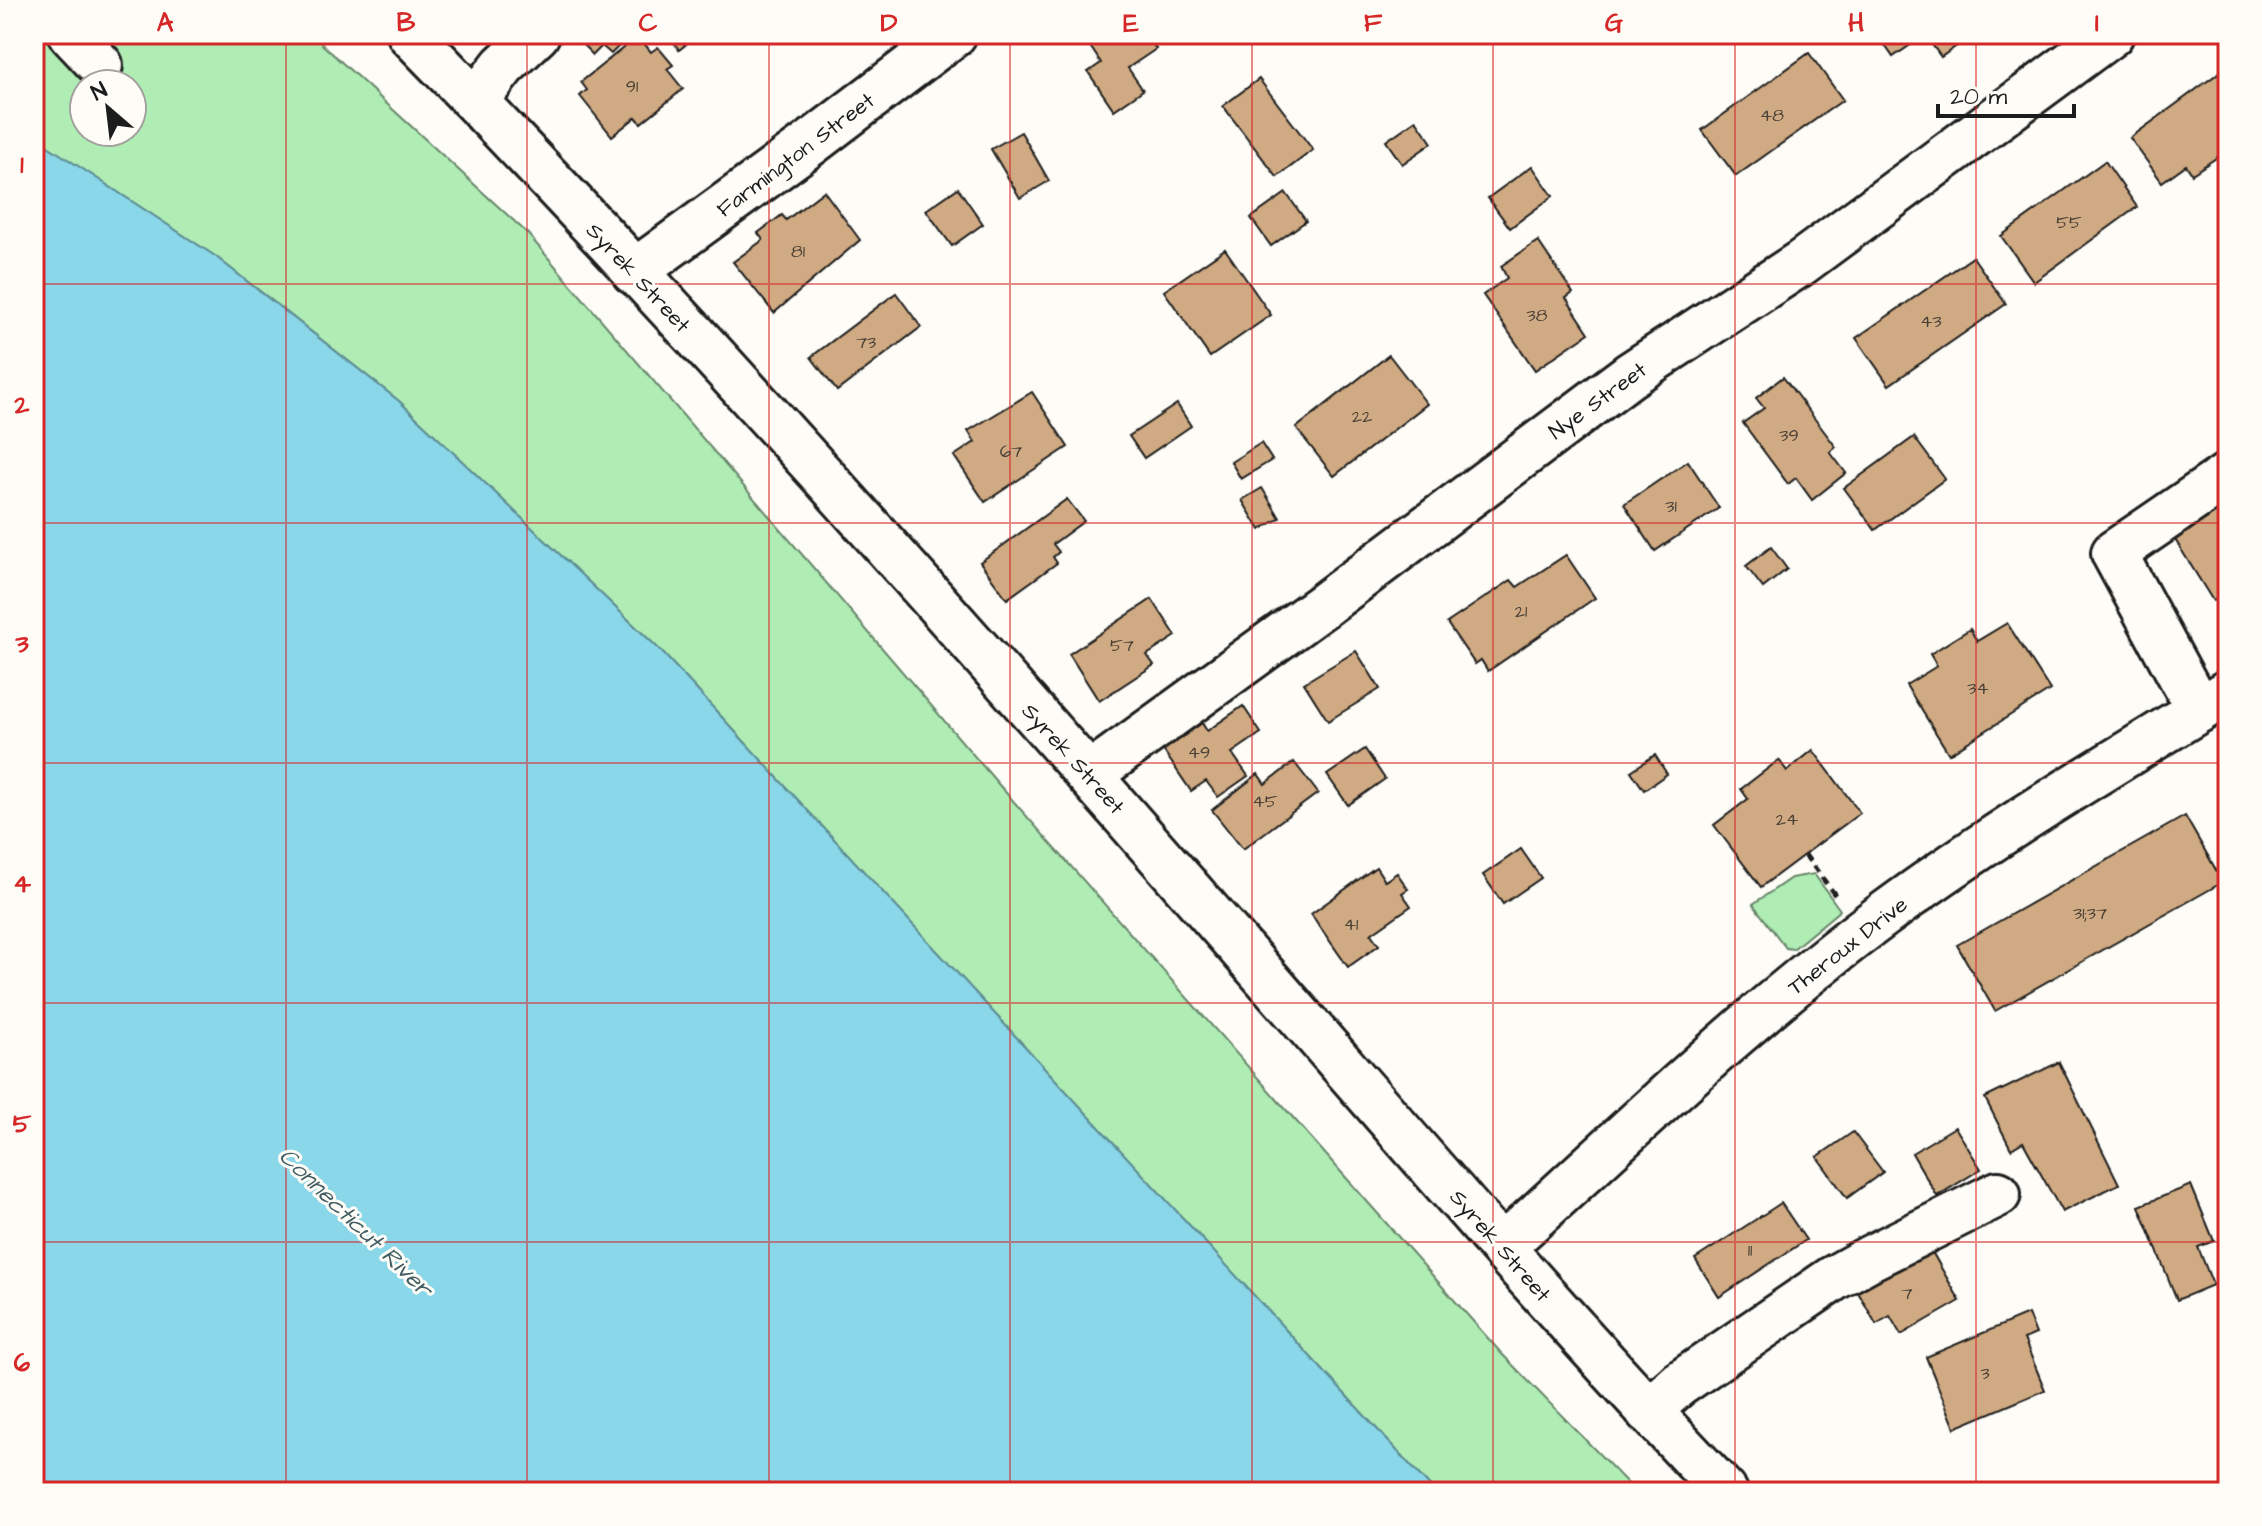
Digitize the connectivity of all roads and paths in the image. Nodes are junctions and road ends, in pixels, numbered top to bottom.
1 (71, 34) edge
2 (410, 34) edge
3 (537, 34) edge
4 (954, 34) edge
5 (2111, 34) edge
6 (100, 65) dead end
7 (476, 101) junction
8 (634, 272) junction
9 (2228, 475) edge
10 (2213, 701) edge
11 (1089, 775) junction
12 (1998, 1194) dead end
13 (1502, 1247) junction
14 (1648, 1411) junction
15 (1725, 1492) edge

1 - 6 street
2 - 7 street, Syrek Street
3 - 7 street
4 - 8 street, Farmington Street
5 - 11 street, Nye Street
7 - 8 street, Syrek Street
8 - 11 street, Syrek Street
9 - 10 street
10 - 13 street, Theroux Drive
11 - 13 street, Syrek Street
12 - 14 street
13 - 14 street, Syrek Street
14 - 15 street, Syrek Street

